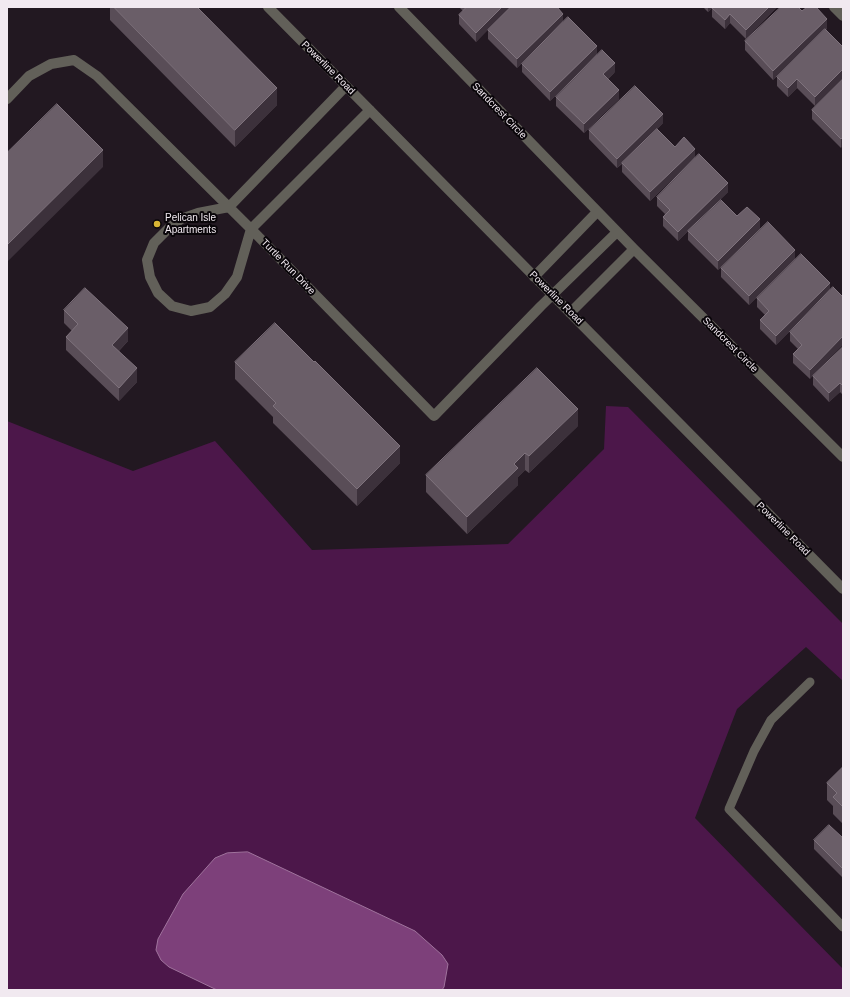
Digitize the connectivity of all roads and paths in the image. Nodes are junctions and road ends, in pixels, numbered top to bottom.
1 (268, 7) edge
2 (399, 7) edge
3 (834, 7) edge
4 (843, 16) edge
5 (346, 86) junction
6 (7, 99) edge
7 (370, 110) junction
8 (229, 207) junction
9 (598, 212) junction
10 (251, 229) junction
11 (617, 232) junction
12 (634, 249) junction
13 (534, 277) junction
14 (553, 295) junction
15 (570, 313) junction
16 (843, 457) edge
17 (843, 589) edge
18 (810, 682) dead end
19 (843, 927) edge

1 - 5 street, Powerline Road
2 - 9 street, Sandcrest Circle
3 - 4 street
5 - 7 street, Powerline Road
5 - 8 street
6 - 8 street, Turtle Run Drive
7 - 10 street
7 - 13 street, Powerline Road
8 - 10 street, Turtle Run Drive
8 - 10 street
9 - 11 street, Sandcrest Circle
9 - 13 street
10 - 14 street, Turtle Run Drive
11 - 12 street, Sandcrest Circle
11 - 14 street
12 - 15 street
12 - 16 street, Sandcrest Circle
13 - 14 street, Powerline Road
14 - 15 street, Powerline Road
15 - 17 street, Powerline Road
18 - 19 lane

